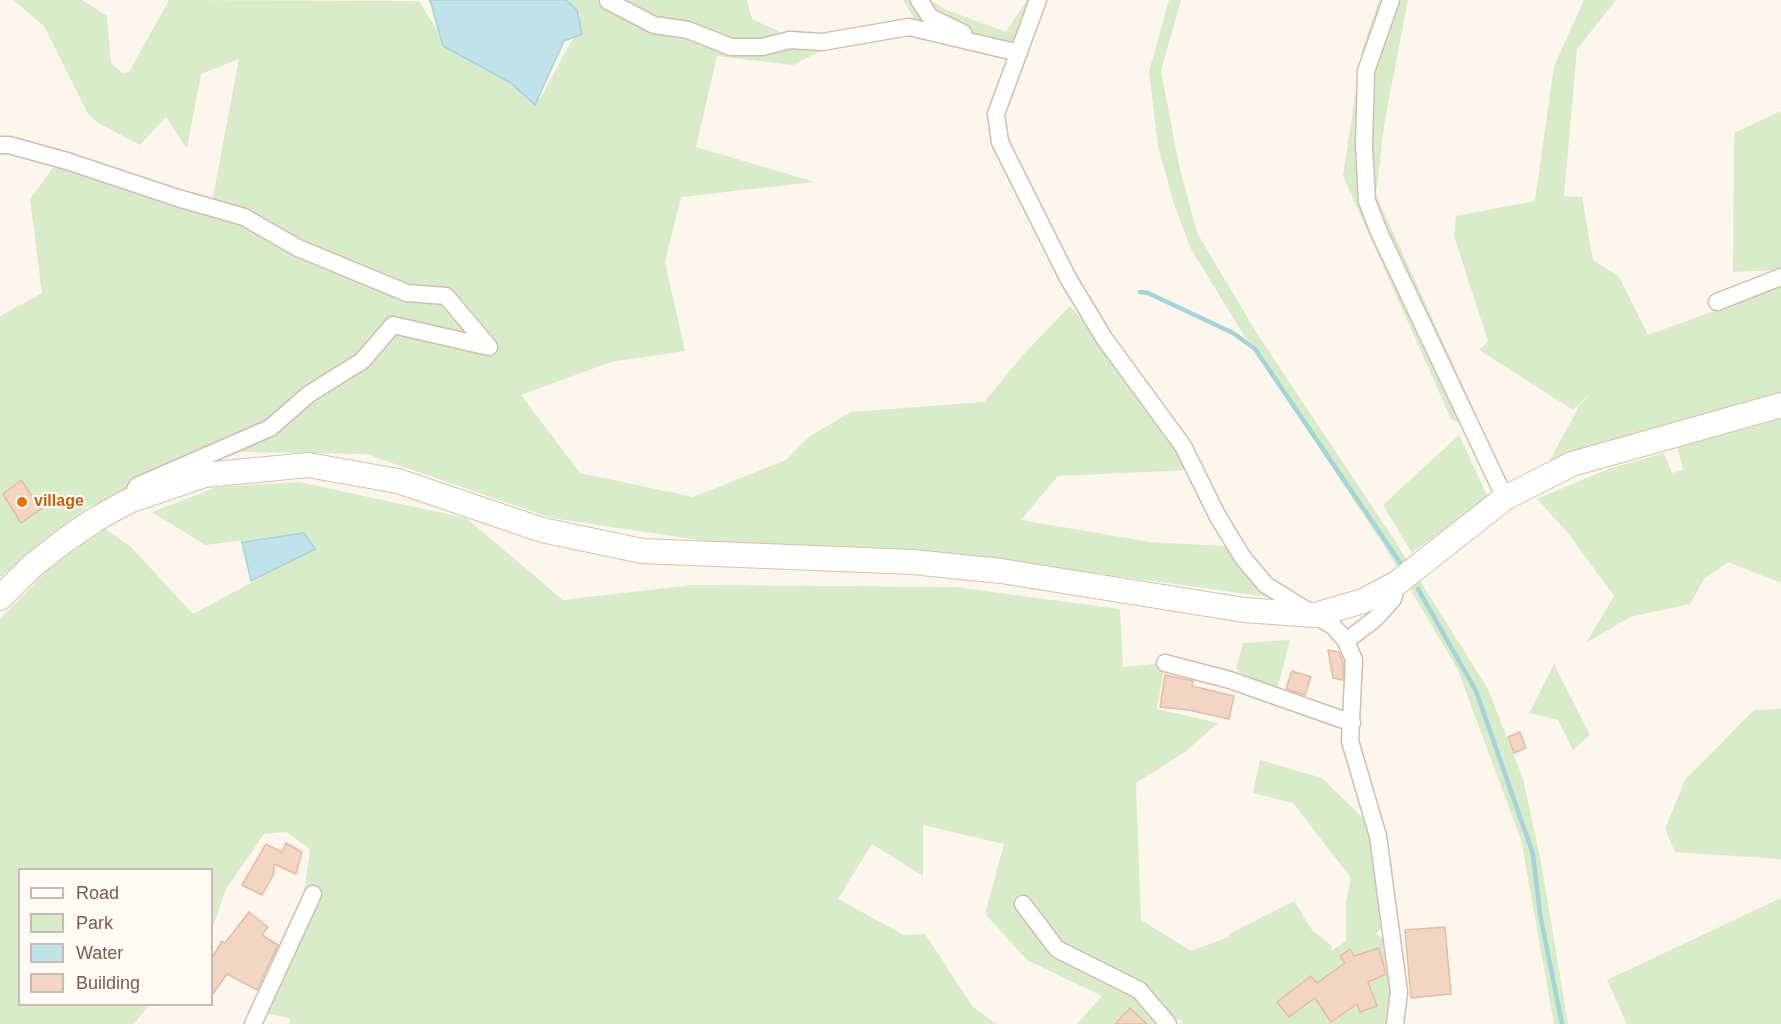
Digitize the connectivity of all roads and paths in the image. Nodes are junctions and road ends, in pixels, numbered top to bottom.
1 (919, 0) edge
2 (1038, 0) edge
3 (1391, 0) edge
4 (608, 1) edge
5 (988, 45) junction
6 (1019, 53) junction
7 (0, 145) edge
8 (1781, 277) edge
9 (1717, 302) dead end
10 (1781, 405) edge
11 (1505, 498) junction
12 (129, 501) junction
13 (1397, 583) junction
14 (0, 598) edge
15 (1315, 615) junction
16 (1346, 640) junction
17 (1165, 663) dead end
18 (1352, 723) junction
19 (313, 894) dead end
20 (1023, 904) dead end
21 (253, 1024) edge
22 (1168, 1024) edge
23 (1395, 1024) edge

1 - 5 street
2 - 6 street
3 - 11 street
4 - 5 street
5 - 6 street
6 - 15 street
7 - 12 street
8 - 9 street
10 - 11 street
11 - 13 street
12 - 14 street
12 - 15 street
13 - 15 street
13 - 16 street
15 - 16 street
16 - 18 street
17 - 18 street
18 - 23 street
19 - 21 street
20 - 22 street

